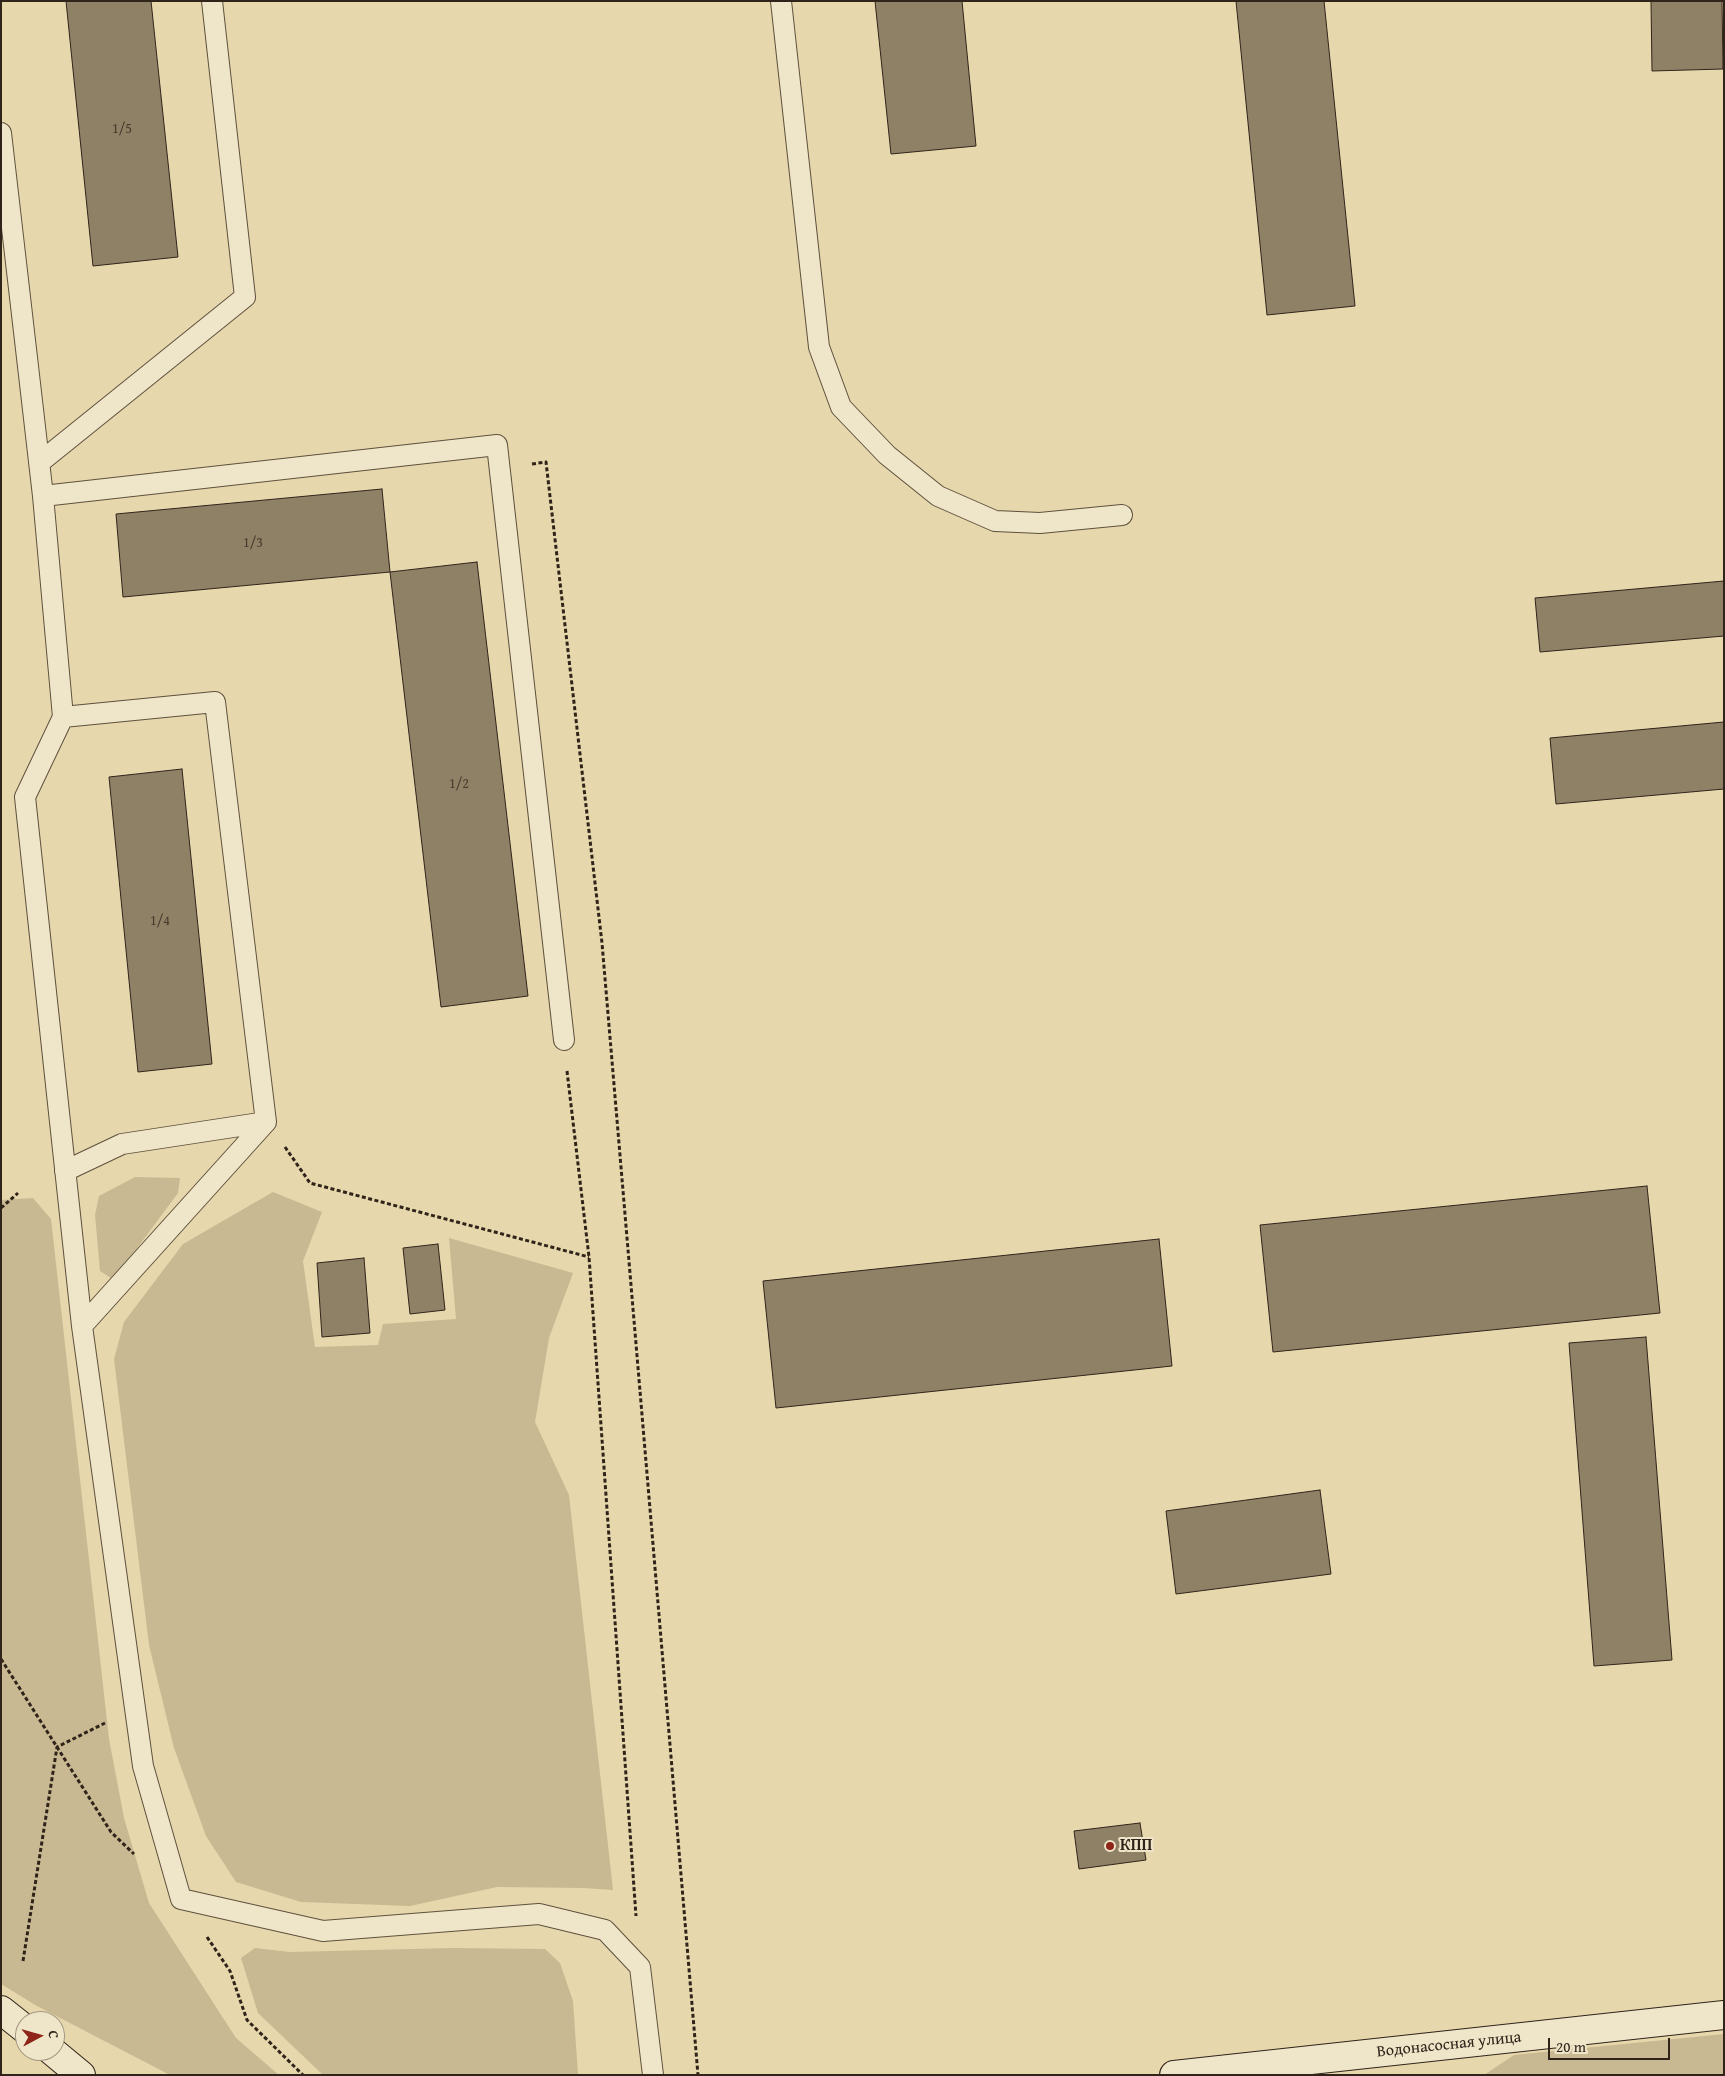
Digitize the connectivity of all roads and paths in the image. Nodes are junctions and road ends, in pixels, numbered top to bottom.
1 (212, 1) edge
2 (781, 1) edge
3 (1, 133) edge
4 (39, 463) junction
5 (499, 467) junction
6 (43, 496) junction
7 (1122, 515) dead end
8 (63, 717) junction
9 (564, 1040) joint
10 (266, 1122) junction
11 (65, 1171) junction
12 (18, 1193) dead end
13 (1, 1208) edge
14 (588, 1257) junction
15 (82, 1326) junction
16 (135, 1709) junction
17 (23, 1960) dead end
18 (640, 1967) junction
19 (1, 2010) edge
20 (1724, 2015) edge
21 (15, 2021) edge
22 (64, 2061) edge
23 (81, 2075) edge
24 (653, 2075) edge
25 (698, 2075) edge
26 (1174, 2075) edge

1 - 4 lane
2 - 7 lane
3 - 4 lane
4 - 6 lane
5 - 6 lane
5 - 9 lane
5 - 25 path
6 - 8 lane
8 - 10 lane
8 - 11 lane
9 - 14 path
10 - 11 lane
10 - 14 path
10 - 15 lane
11 - 15 lane
12 - 13 path
14 - 18 path
15 - 16 lane
16 - 17 path
16 - 18 lane
18 - 24 lane
19 - 21 street
20 - 26 street, Водонасосная улица
22 - 23 street

